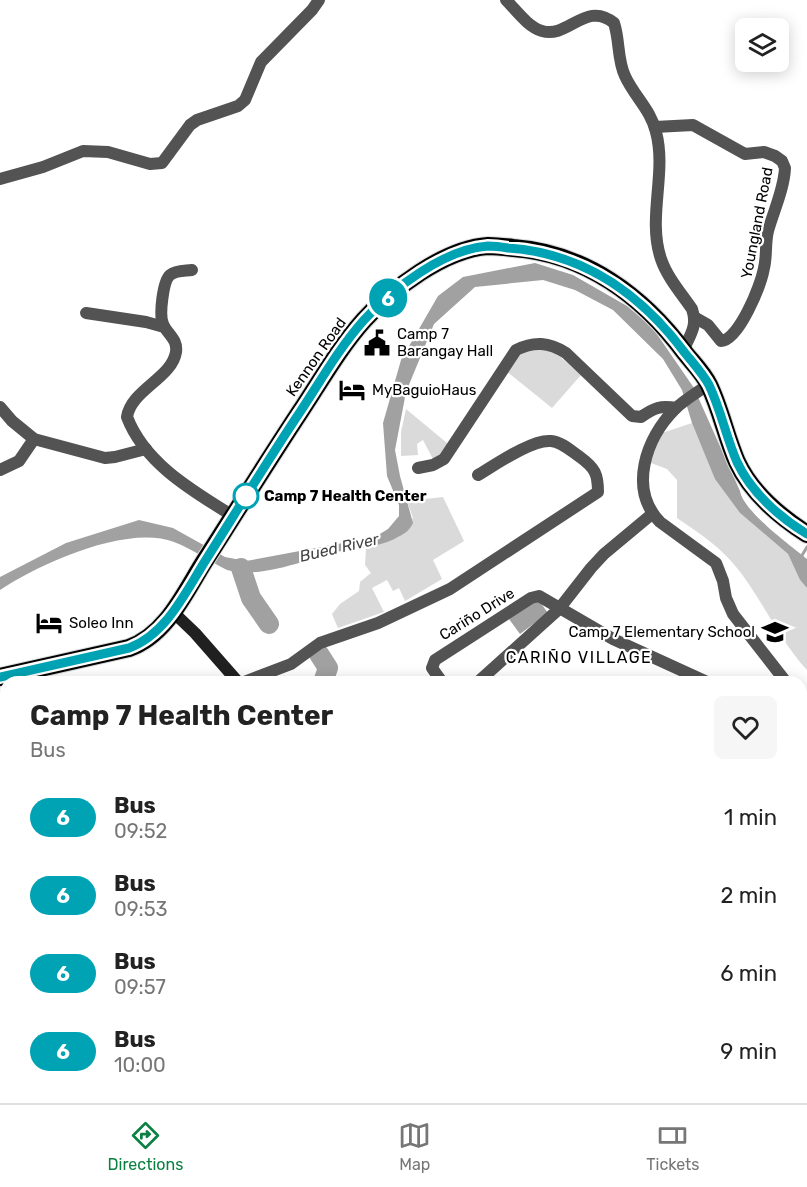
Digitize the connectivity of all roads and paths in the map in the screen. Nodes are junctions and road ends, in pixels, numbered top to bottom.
1 (506, 0) edge
2 (318, 2) edge
3 (655, 127) junction
4 (0, 180) edge
5 (192, 270) dead end
6 (86, 313) dead end
7 (694, 317) junction
8 (164, 327) junction
9 (683, 351) junction
10 (705, 387) junction
11 (680, 406) junction
12 (0, 407) edge
13 (34, 439) junction
14 (146, 449) junction
15 (418, 468) dead end
16 (0, 470) edge
17 (478, 475) dead end
18 (652, 514) junction
19 (232, 519) junction
20 (803, 532) edge
21 (559, 609) junction
22 (172, 611) junction
23 (4, 676) edge
24 (233, 676) edge
25 (260, 676) edge
26 (438, 676) edge
27 (485, 676) edge
28 (694, 676) edge
29 (781, 676) edge

1 - 3 street, Youngland Road
2 - 4 street
3 - 7 street, Youngland Road
3 - 7 street, Youngland Road
5 - 8 street
6 - 8 street
7 - 9 street
8 - 14 street
9 - 10 highway, Kennon Road
9 - 19 highway, Kennon Road
10 - 11 street
10 - 20 highway, Kennon Road
11 - 15 street
11 - 18 street
12 - 13 street
13 - 14 street
13 - 16 street
14 - 19 street
17 - 25 street
18 - 21 street
18 - 29 street
19 - 22 highway, Kennon Road
21 - 26 street, Cariño Drive
21 - 27 street
21 - 28 street
22 - 23 highway, Kennon Road
22 - 24 main road

